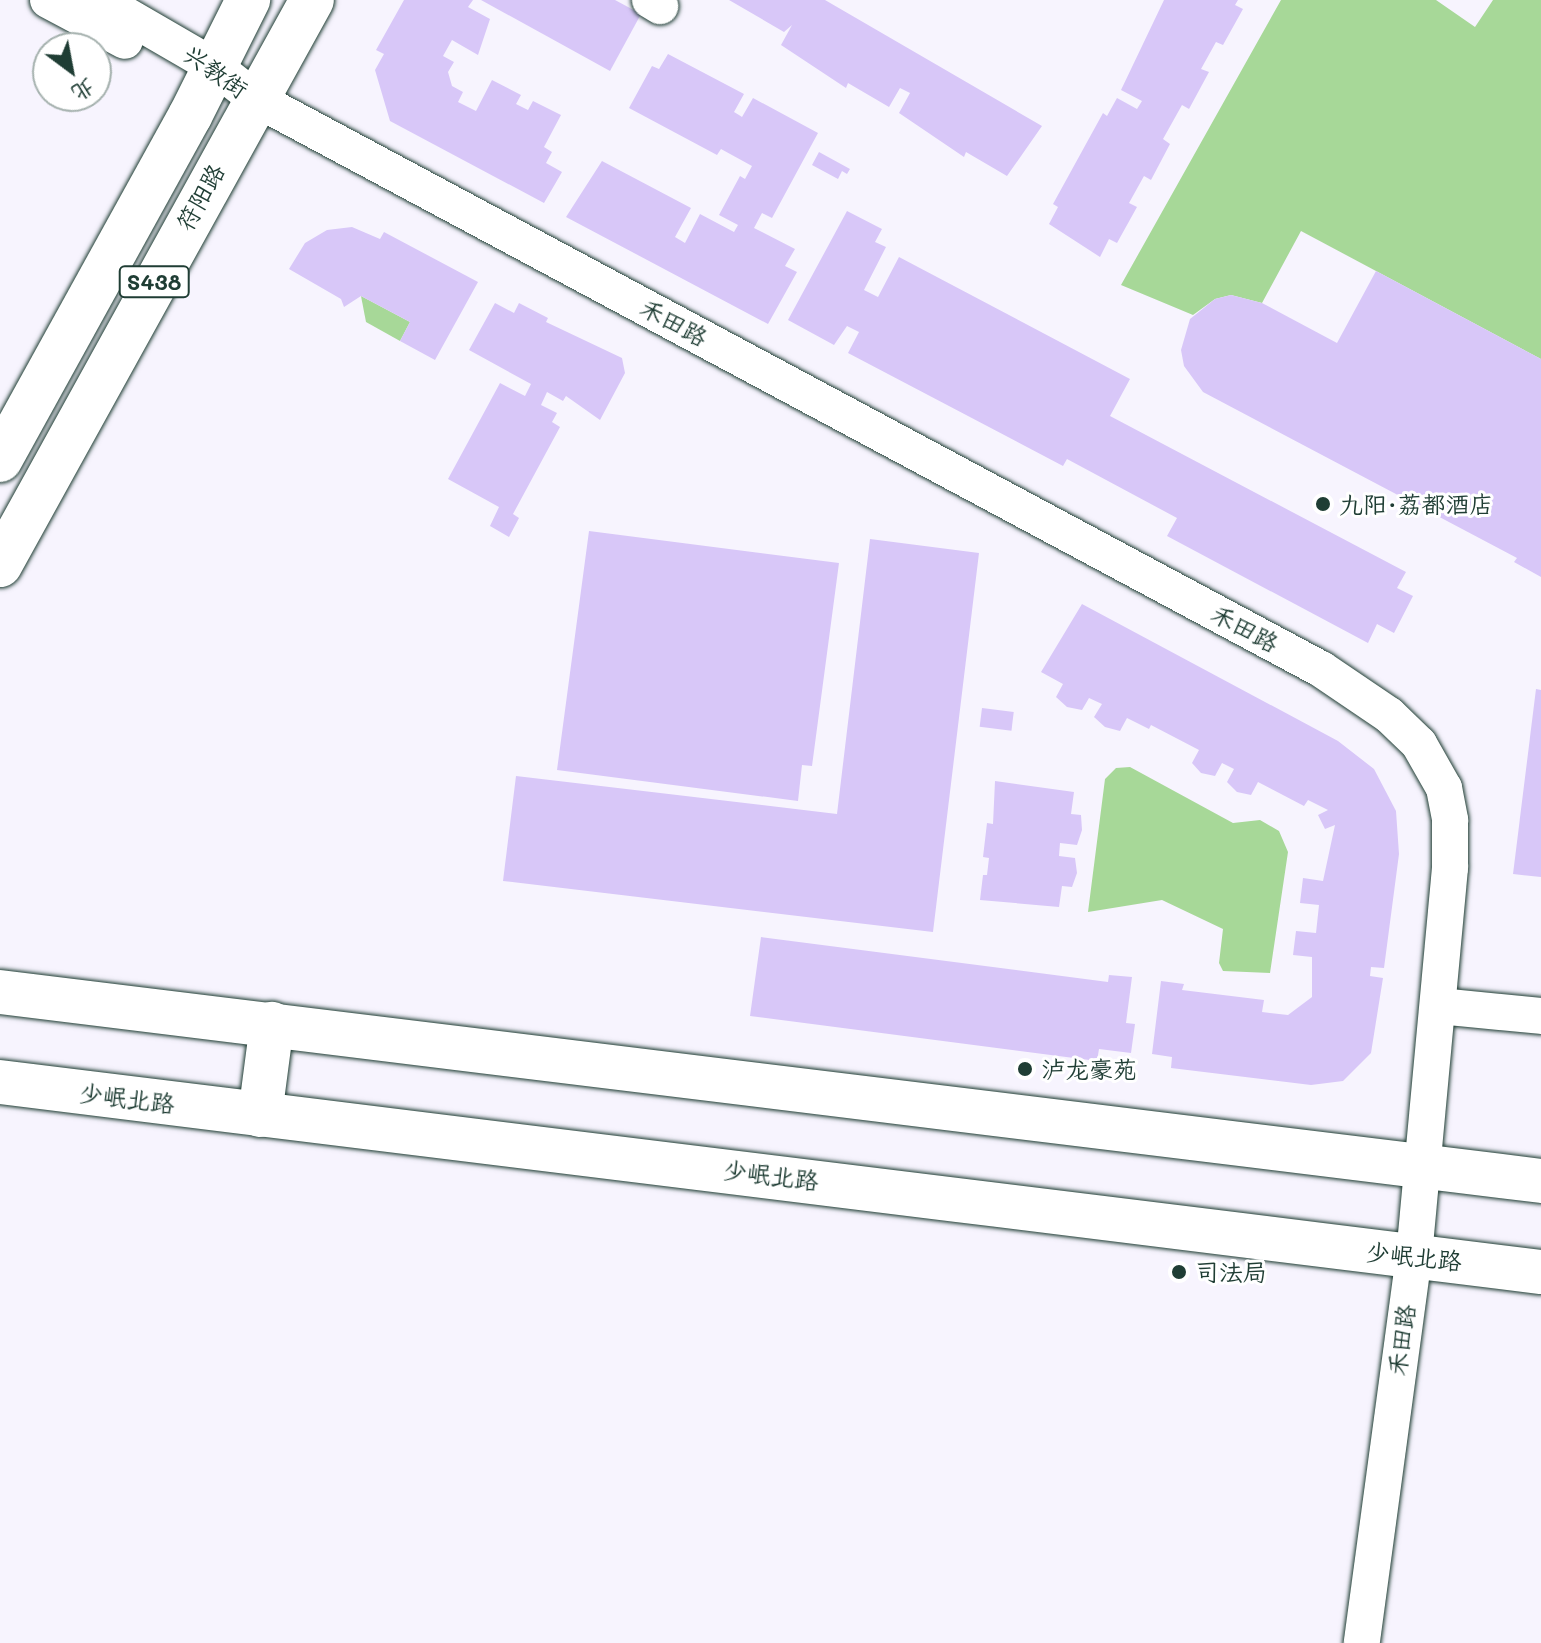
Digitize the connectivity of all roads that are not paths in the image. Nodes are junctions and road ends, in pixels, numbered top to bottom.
1 (48, 0) edge
2 (100, 0) edge
3 (248, 0) edge
4 (312, 0) edge
5 (209, 78) junction
6 (256, 99) junction
7 (0, 460) edge
8 (0, 565) edge
9 (0, 992) edge
10 (1439, 1006) junction
11 (1541, 1016) edge
12 (272, 1024) junction
13 (0, 1082) edge
14 (260, 1115) junction
15 (1422, 1168) junction
16 (1541, 1181) edge
17 (1414, 1256) junction
18 (1541, 1272) edge
19 (1362, 1643) edge

1 - 5 street, 兴教街
2 - 5 street, 兴教街
3 - 5 main road, 符阳路 / S438
4 - 6 main road, 符阳路 / S438
5 - 6 street, 兴教街
5 - 7 main road, 符阳路 / S438
6 - 8 main road, 符阳路 / S438
6 - 10 street, 禾田路
9 - 12 main road
10 - 11 street
10 - 15 street, 禾田路
12 - 14 main road
12 - 15 main road
13 - 14 main road, 少岷北路
14 - 17 main road, 少岷北路
15 - 16 main road
15 - 17 street, 禾田路
17 - 18 main road, 少岷北路
17 - 19 street, 禾田路

